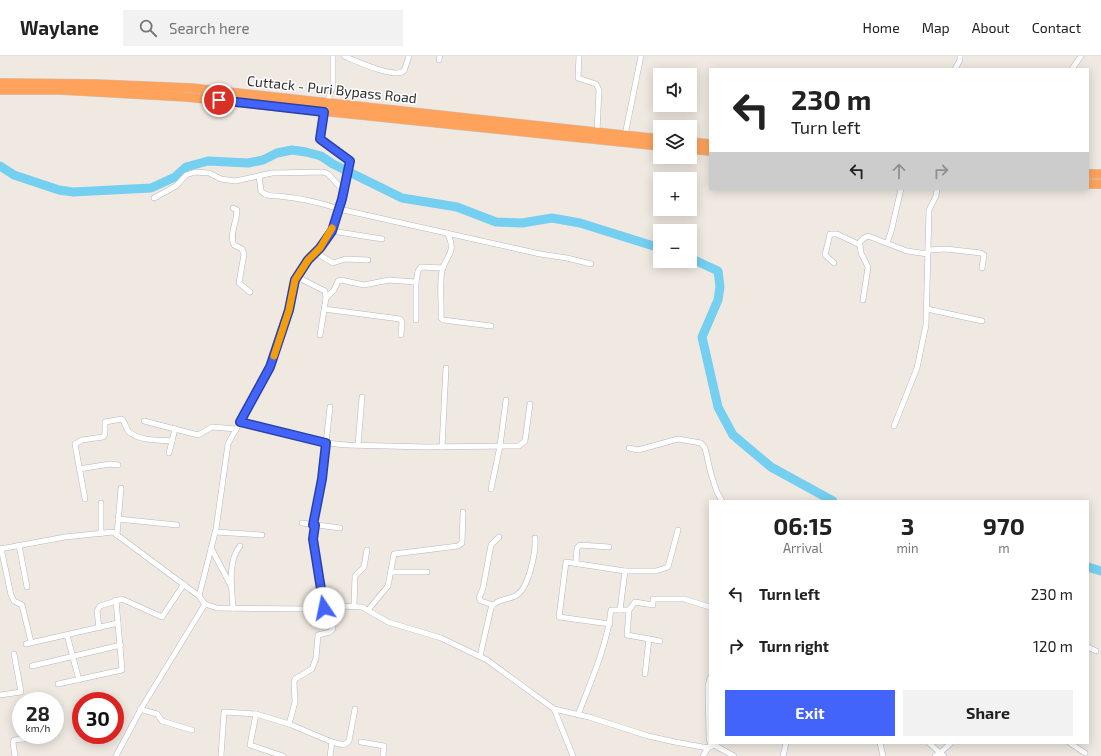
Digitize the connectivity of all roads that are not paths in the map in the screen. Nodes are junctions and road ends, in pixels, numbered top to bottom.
1 (333, 56) edge
2 (344, 56) edge
3 (410, 56) edge
4 (579, 56) edge
5 (641, 56) edge
6 (960, 56) edge
7 (1081, 56) edge
8 (956, 68) edge
9 (1073, 68) edge
10 (0, 83) edge
11 (0, 90) edge
12 (327, 103) junction
13 (324, 112) junction
14 (597, 132) junction
15 (625, 135) junction
16 (653, 138) edge
17 (697, 143) edge
18 (709, 144) edge
19 (653, 145) edge
20 (697, 150) edge
21 (709, 152) edge
22 (1089, 174) edge
23 (1101, 174) edge
24 (259, 176) junction
25 (1089, 184) edge
26 (1101, 184) edge
27 (345, 188) junction
28 (901, 190) edge
29 (937, 190) edge
30 (154, 198) dead end
31 (233, 208) dead end
32 (339, 209) junction
33 (332, 231) junction
34 (447, 234) junction
35 (382, 239) dead end
36 (887, 242) junction
37 (858, 244) junction
38 (315, 252) junction
39 (928, 252) junction
40 (368, 260) dead end
41 (834, 263) dead end
42 (591, 264) dead end
43 (443, 268) junction
44 (982, 268) dead end
45 (297, 277) junction
46 (416, 282) junction
47 (250, 292) dead end
48 (326, 298) junction
49 (862, 300) dead end
50 (324, 309) junction
51 (927, 309) junction
52 (416, 320) dead end
53 (982, 321) dead end
54 (491, 326) dead end
55 (320, 335) dead end
56 (401, 335) dead end
57 (446, 368) dead end
58 (362, 397) dead end
59 (506, 400) dead end
60 (530, 404) dead end
61 (330, 407) dead end
62 (144, 421) dead end
63 (240, 422) junction
64 (894, 426) dead end
65 (175, 429) junction
66 (236, 429) junction
67 (172, 441) junction
68 (326, 443) junction
69 (358, 446) junction
70 (500, 446) junction
71 (442, 447) junction
72 (628, 448) dead end
73 (169, 453) dead end
74 (118, 465) dead end
75 (79, 469) junction
76 (121, 488) dead end
77 (491, 489) dead end
78 (85, 499) dead end
79 (721, 500) edge
80 (101, 503) dead end
81 (463, 512) dead end
82 (118, 519) junction
83 (302, 523) dead end
84 (178, 525) dead end
85 (314, 525) junction
86 (340, 528) dead end
87 (678, 530) dead end
88 (215, 532) junction
89 (101, 534) junction
90 (117, 535) junction
91 (262, 535) dead end
92 (499, 536) dead end
93 (535, 538) dead end
94 (19, 545) junction
95 (240, 546) dead end
96 (609, 547) dead end
97 (211, 548) junction
98 (1, 549) edge
99 (366, 550) dead end
100 (576, 563) junction
101 (626, 570) junction
102 (391, 572) junction
103 (427, 572) dead end
104 (184, 584) junction
105 (27, 587) dead end
106 (232, 589) junction
107 (199, 596) junction
108 (116, 600) junction
109 (205, 604) junction
110 (493, 604) junction
111 (354, 606) junction
112 (332, 607) junction
113 (709, 607) edge
114 (233, 608) junction
115 (324, 608) junction
116 (368, 610) junction
117 (620, 610) junction
118 (629, 610) junction
119 (118, 623) junction
120 (610, 624) junction
121 (99, 628) junction
122 (67, 635) junction
123 (649, 639) junction
124 (660, 641) dead end
125 (121, 645) junction
126 (1089, 648) edge
127 (1096, 651) dead end
128 (14, 654) dead end
129 (74, 656) junction
130 (480, 656) junction
131 (32, 666) dead end
132 (645, 674) dead end
133 (79, 680) junction
134 (709, 682) edge
135 (58, 684) dead end
136 (0, 695) edge
137 (140, 709) junction
138 (554, 709) junction
139 (355, 710) dead end
140 (256, 714) junction
141 (578, 715) junction
142 (289, 724) junction
143 (192, 730) dead end
144 (709, 738) edge
145 (332, 742) junction
146 (361, 742) dead end
147 (13, 744) edge
148 (786, 744) edge
149 (880, 744) edge
150 (930, 744) edge
151 (950, 744) edge
152 (1072, 744) edge
153 (712, 746) edge
154 (1085, 753) dead end
155 (571, 754) edge
156 (940, 755) edge
157 (14, 756) edge
158 (116, 756) edge
159 (221, 756) edge
160 (283, 756) edge
161 (330, 756) edge
162 (383, 756) edge
163 (703, 756) edge
164 (734, 756) edge
165 (783, 756) edge
166 (883, 756) edge

1 - 12 street
2 - 3 street
4 - 14 street
5 - 15 street
6 - 8 street
7 - 9 street
10 - 12 highway, Cuttack - Puri Bypass Road
11 - 13 highway, Cuttack - Puri Bypass Road
12 - 13 street
12 - 14 highway, Cuttack - Puri Bypass Road
13 - 19 highway, Cuttack - Puri Bypass Road
13 - 27 street
14 - 15 highway, Cuttack - Puri Bypass Road
15 - 16 highway, Cuttack - Puri Bypass Road
17 - 18 highway
20 - 21 highway
22 - 23 highway
24 - 27 street
24 - 30 street
24 - 32 street
25 - 26 highway
27 - 32 street
28 - 36 street
29 - 39 street
31 - 47 street
32 - 33 street
32 - 34 street
33 - 35 street
33 - 38 street
34 - 42 street
34 - 43 street
36 - 37 street
36 - 39 street
37 - 41 street
37 - 49 street
38 - 40 street
38 - 45 street
39 - 44 street
39 - 51 street
43 - 46 street
43 - 54 street
45 - 48 street
45 - 63 street
46 - 48 street
46 - 52 street
48 - 50 street
50 - 55 street
50 - 56 street
51 - 53 street
51 - 64 street
57 - 71 street
58 - 69 street
59 - 70 street
60 - 70 street
61 - 68 street
62 - 65 street
63 - 66 street
63 - 68 street
65 - 66 street
65 - 67 street
66 - 88 street
67 - 73 street
67 - 75 street
68 - 69 street
68 - 85 street
69 - 71 street
70 - 71 street
70 - 77 street
72 - 79 street
74 - 75 street
75 - 78 street
76 - 82 street
80 - 89 street
81 - 102 street
82 - 84 street
82 - 90 street
83 - 85 street
85 - 86 street
85 - 115 street
87 - 101 street
88 - 91 street
88 - 97 street
89 - 90 street
89 - 94 street
90 - 104 street
92 - 110 street
93 - 110 street
94 - 98 street
94 - 105 street
95 - 106 street
96 - 100 street
97 - 106 street
97 - 107 street
98 - 122 street
99 - 111 street
100 - 101 street
100 - 120 street
101 - 117 street
102 - 103 street
102 - 116 street
104 - 107 street
104 - 108 street
106 - 114 street
107 - 109 street
108 - 119 street
108 - 121 street
109 - 114 street
109 - 137 street
110 - 130 street
111 - 112 street
111 - 116 street
112 - 115 street
112 - 142 street
113 - 118 street
114 - 115 street
116 - 130 street
117 - 118 street
117 - 120 street
118 - 123 street
119 - 121 street
119 - 125 street
120 - 141 street
121 - 122 street
122 - 129 street
123 - 124 street
123 - 132 street
125 - 129 street
125 - 133 street
126 - 127 street
128 - 136 street
129 - 131 street
129 - 133 street
130 - 138 street
133 - 135 street
134 - 144 street
137 - 143 street
137 - 158 street
138 - 141 street
138 - 155 street
139 - 145 street
140 - 142 street
140 - 159 street
140 - 160 street
141 - 153 street
142 - 145 street
145 - 161 street
146 - 162 street
147 - 157 street
148 - 165 street
149 - 166 street
150 - 156 street
151 - 156 street
152 - 154 street
153 - 163 street
153 - 164 street

